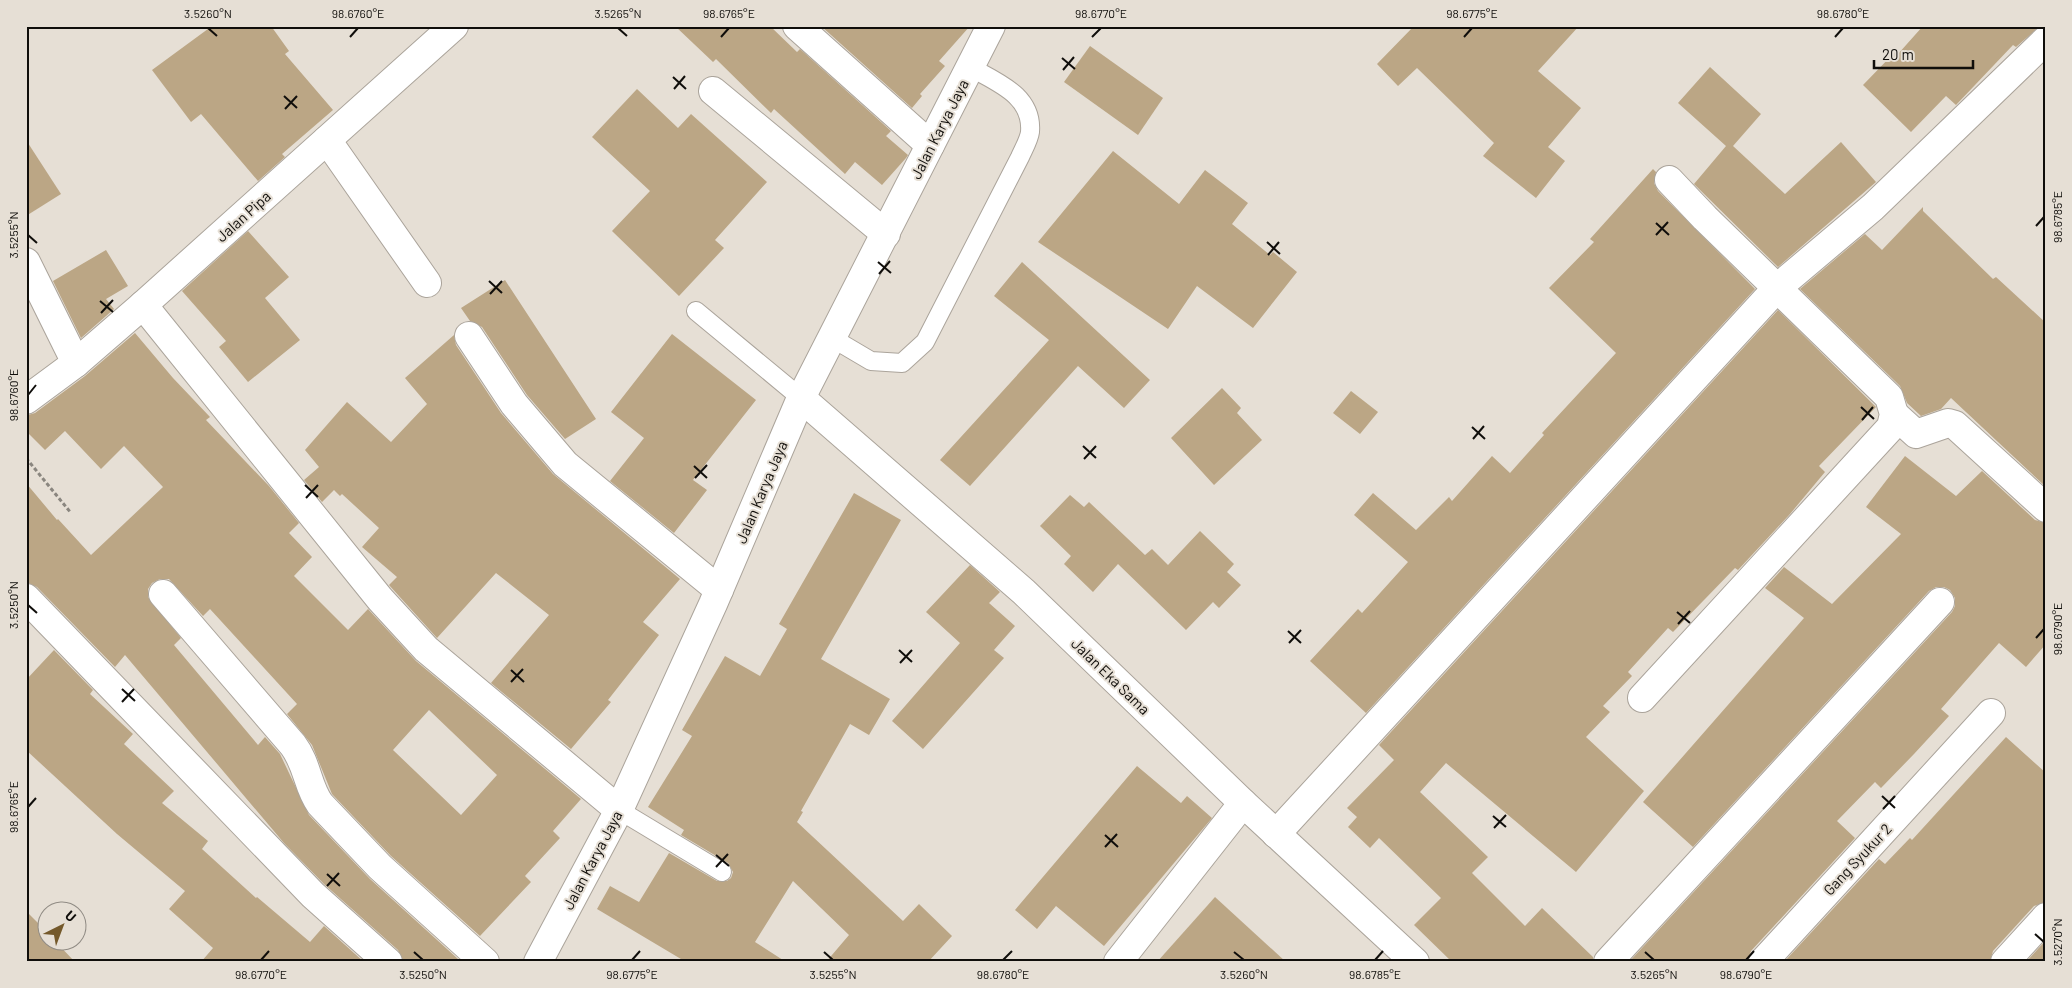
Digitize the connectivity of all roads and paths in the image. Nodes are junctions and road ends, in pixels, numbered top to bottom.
1 (454, 26) edge
2 (797, 26) edge
3 (991, 26) edge
4 (2046, 40) edge
5 (970, 67) junction
6 (714, 90) dead end
7 (327, 140) junction
8 (930, 145) junction
9 (1669, 180) dead end
10 (886, 234) junction
11 (26, 262) edge
12 (427, 283) dead end
13 (1777, 288) junction
14 (144, 305) junction
15 (696, 310) dead end
16 (469, 336) dead end
17 (832, 338) junction
18 (76, 363) junction
19 (800, 398) junction
20 (26, 400) edge
21 (1894, 414) junction
22 (26, 458) edge
23 (2046, 508) edge
24 (71, 512) dead end
25 (719, 590) junction
26 (163, 594) dead end
27 (26, 598) edge
28 (1940, 602) dead end
29 (1642, 698) dead end
30 (1992, 713) dead end
31 (1244, 803) junction
32 (619, 810) junction
33 (1276, 834) junction
34 (722, 872) dead end
35 (2046, 917) edge
36 (388, 962) edge
37 (485, 962) edge
38 (538, 962) edge
39 (1118, 962) edge
40 (1415, 962) edge
41 (1608, 962) edge
42 (1763, 962) edge
43 (2005, 962) edge

1 - 7 street, Jalan Pipa
2 - 8 street
3 - 5 street, Jalan Karya Jaya
4 - 13 street
5 - 8 street, Jalan Karya Jaya
5 - 17 lane
6 - 10 street
7 - 12 street
7 - 14 street, Jalan Pipa
8 - 10 street, Jalan Karya Jaya
9 - 13 street
10 - 17 street, Jalan Karya Jaya
11 - 18 street
13 - 21 street
13 - 33 street
14 - 18 street, Jalan Pipa
14 - 32 street
15 - 19 lane
16 - 25 street
17 - 19 street, Jalan Karya Jaya
18 - 20 street, Jalan Pipa
19 - 25 street, Jalan Karya Jaya
19 - 31 street, Jalan Eka Sama
21 - 23 street
21 - 29 street
22 - 24 path
25 - 32 street, Jalan Karya Jaya
26 - 37 street
27 - 36 street
28 - 41 street
30 - 42 street, Gang Syukur 2
31 - 33 street, Jalan Eka Sama
31 - 39 street
32 - 34 lane
32 - 38 street, Jalan Karya Jaya
33 - 40 street, Jalan Eka Sama
35 - 43 street

